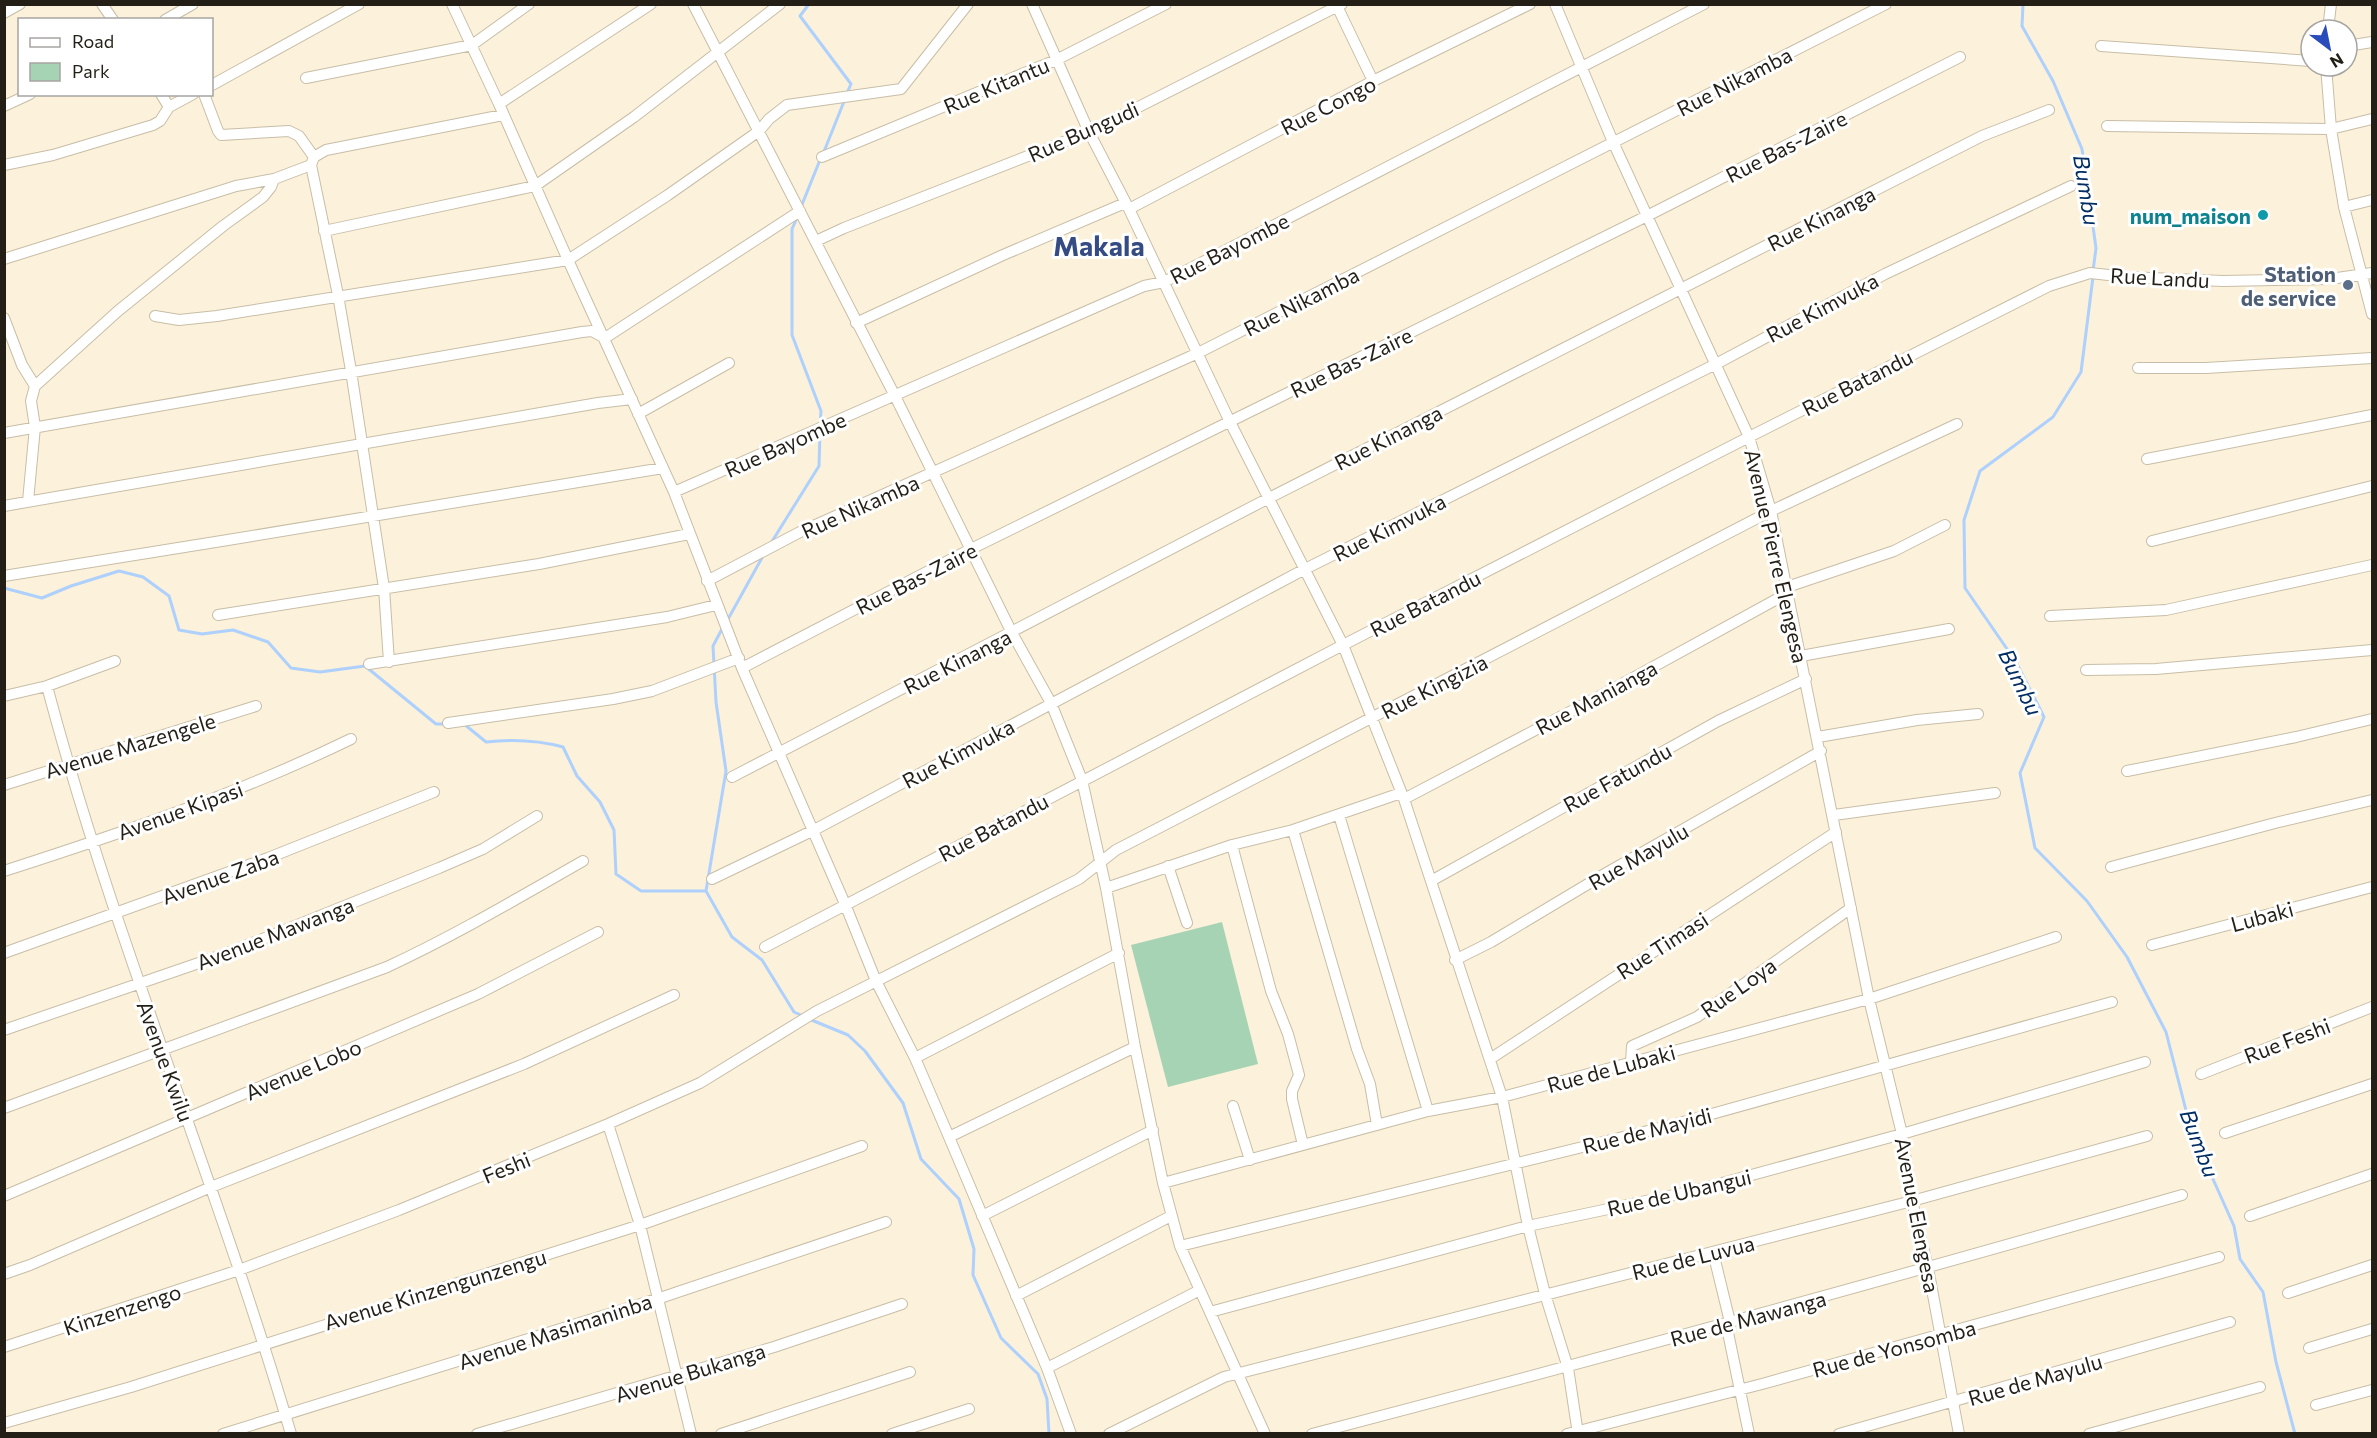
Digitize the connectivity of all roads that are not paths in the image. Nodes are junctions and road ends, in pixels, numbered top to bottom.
1 (20, 4) edge
2 (102, 4) edge
3 (193, 4) edge
4 (359, 4) edge
5 (452, 4) edge
6 (529, 4) edge
7 (651, 4) edge
8 (693, 4) edge
9 (780, 4) edge
10 (968, 4) edge
11 (1032, 4) edge
12 (1166, 4) edge
13 (1530, 4) edge
14 (1555, 4) edge
15 (1704, 4) edge
16 (1886, 4) edge
17 (1338, 5) edge
18 (4, 13) edge
19 (112, 18) edge
20 (168, 18) edge
21 (472, 45) junction
22 (2101, 46) dead end
23 (717, 52) junction
24 (1960, 57) dead end
25 (1056, 60) junction
26 (2299, 61) edge
27 (1581, 67) junction
28 (306, 78) dead end
29 (2327, 78) edge
30 (1374, 81) junction
31 (213, 84) edge
32 (26, 96) edge
33 (162, 96) edge
34 (189, 96) edge
35 (205, 96) edge
36 (4, 106) edge
37 (169, 107) junction
38 (501, 110) junction
39 (2049, 110) dead end
40 (2373, 119) edge
41 (2106, 126) dead end
42 (2331, 129) junction
43 (759, 131) junction
44 (1089, 132) junction
45 (1613, 142) junction
46 (822, 157) dead end
47 (312, 161) junction
48 (4, 165) edge
49 (274, 179) junction
50 (535, 186) junction
51 (2070, 186) dead end
52 (2373, 200) edge
53 (1127, 206) junction
54 (2344, 207) junction
55 (800, 211) junction
56 (1647, 216) junction
57 (324, 231) junction
58 (816, 241) junction
59 (4, 259) edge
60 (568, 260) junction
61 (2095, 273) joint
62 (2367, 274) edge
63 (1164, 282) junction
64 (1682, 288) junction
65 (338, 296) junction
66 (2373, 314) edge
67 (155, 316) dead end
68 (4, 318) edge
69 (856, 323) junction
70 (605, 338) junction
71 (1198, 353) junction
72 (2373, 358) edge
73 (729, 363) dead end
74 (1716, 364) junction
75 (2138, 368) dead end
76 (351, 371) junction
77 (35, 386) junction
78 (896, 396) junction
79 (632, 399) junction
80 (638, 414) junction
81 (2373, 415) edge
82 (1230, 422) junction
83 (1957, 424) dead end
84 (35, 427) junction
85 (4, 433) edge
86 (1749, 437) junction
87 (362, 444) junction
88 (2147, 459) dead end
89 (663, 468) junction
90 (933, 472) junction
91 (2373, 486) edge
92 (675, 492) junction
93 (1269, 498) junction
94 (28, 501) junction
95 (4, 506) edge
96 (1771, 511) junction
97 (373, 515) junction
98 (1945, 525) dead end
99 (689, 534) junction
100 (2152, 541) dead end
101 (969, 550) junction
102 (2373, 565) edge
103 (1305, 569) junction
104 (4, 576) edge
105 (707, 581) junction
106 (384, 588) junction
107 (1787, 590) junction
108 (716, 605) junction
109 (218, 615) dead end
110 (2050, 616) dead end
111 (1949, 629) dead end
112 (1011, 633) junction
113 (1343, 645) junction
114 (2373, 650) edge
115 (1801, 656) junction
116 (115, 661) dead end
117 (389, 662) junction
118 (740, 663) junction
119 (369, 664) dead end
120 (2086, 670) dead end
121 (1806, 679) junction
122 (47, 686) junction
123 (4, 696) edge
124 (1051, 703) junction
125 (256, 706) dead end
126 (1978, 714) dead end
127 (1371, 718) junction
128 (2373, 719) edge
129 (448, 723) dead end
130 (1818, 737) junction
131 (351, 739) dead end
132 (1821, 751) junction
133 (781, 753) junction
134 (68, 765) junction
135 (2127, 771) dead end
136 (732, 777) dead end
137 (1083, 780) junction
138 (4, 785) edge
139 (434, 792) dead end
140 (1995, 793) dead end
141 (1403, 796) junction
142 (2373, 800) edge
143 (1339, 815) junction
144 (1834, 815) junction
145 (537, 816) dead end
146 (814, 830) junction
147 (1293, 830) junction
148 (1836, 832) junction
149 (92, 843) junction
150 (1232, 844) junction
151 (583, 861) dead end
152 (1100, 863) junction
153 (1168, 866) junction
154 (2111, 867) dead end
155 (4, 871) edge
156 (712, 879) dead end
157 (1431, 881) junction
158 (2373, 887) edge
159 (1106, 888) junction
160 (845, 904) junction
161 (1851, 908) junction
162 (116, 914) junction
163 (1187, 923) dead end
164 (598, 932) dead end
165 (2056, 938) dead end
166 (2152, 945) dead end
167 (765, 947) dead end
168 (4, 953) edge
169 (1119, 953) junction
170 (1455, 960) junction
171 (876, 981) junction
172 (138, 984) junction
173 (674, 995) dead end
174 (1869, 999) junction
175 (2112, 1002) dead end
176 (2373, 1007) edge
177 (4, 1030) edge
178 (1135, 1047) junction
179 (162, 1050) junction
180 (915, 1058) junction
181 (1490, 1059) junction
182 (1631, 1062) junction
183 (2145, 1062) dead end
184 (1886, 1067) junction
185 (2201, 1074) dead end
186 (2373, 1084) edge
187 (1502, 1097) junction
188 (1233, 1106) dead end
189 (4, 1108) edge
190 (1428, 1111) junction
191 (188, 1117) junction
192 (608, 1124) junction
193 (1377, 1125) junction
194 (1153, 1130) junction
195 (2225, 1132) dead end
196 (1902, 1134) junction
197 (2147, 1136) dead end
198 (949, 1137) junction
199 (862, 1146) dead end
200 (1303, 1146) junction
201 (1250, 1160) junction
202 (1516, 1162) junction
203 (2373, 1174) edge
204 (1163, 1183) junction
205 (211, 1187) junction
206 (2182, 1195) dead end
207 (4, 1196) edge
208 (1912, 1201) junction
209 (982, 1216) junction
210 (1171, 1216) junction
211 (2250, 1216) dead end
212 (886, 1222) dead end
213 (640, 1225) junction
214 (1528, 1226) junction
215 (1180, 1246) junction
216 (1713, 1252) junction
217 (2219, 1257) dead end
218 (2373, 1265) edge
219 (1928, 1268) junction
220 (239, 1270) junction
221 (4, 1274) edge
222 (1200, 1290) junction
223 (2288, 1293) dead end
224 (1545, 1294) junction
225 (1016, 1296) junction
226 (657, 1299) junction
227 (902, 1304) dead end
228 (1210, 1312) junction
229 (2230, 1322) dead end
230 (1728, 1323) junction
231 (2373, 1329) edge
232 (1941, 1336) junction
233 (264, 1343) junction
234 (4, 1347) edge
235 (2309, 1348) dead end
236 (1047, 1368) junction
237 (1568, 1368) junction
238 (910, 1372) dead end
239 (1238, 1373) junction
240 (677, 1376) junction
241 (2260, 1387) dead end
242 (1740, 1390) junction
243 (2373, 1390) edge
244 (1952, 1402) junction
245 (2316, 1405) dead end
246 (969, 1408) dead end
247 (285, 1415) junction
248 (4, 1423) edge
249 (1574, 1433) edge
250 (223, 1434) edge
251 (291, 1434) edge
252 (477, 1434) edge
253 (691, 1434) edge
254 (721, 1434) edge
255 (892, 1434) edge
256 (1071, 1434) edge
257 (1109, 1434) edge
258 (1265, 1434) edge
259 (1312, 1434) edge
260 (1749, 1434) edge
261 (1839, 1434) edge
262 (1959, 1434) edge
263 (2089, 1434) edge

1 - 18 street
2 - 19 street
3 - 20 street
4 - 31 street
5 - 21 street
6 - 21 street
7 - 38 street
8 - 23 street
9 - 23 street
10 - 43 street
11 - 25 street
12 - 25 street, Rue Kitantu
13 - 30 street, Rue Congo
14 - 27 street, Avenue Pierre Elengesa
15 - 27 street, Rue Bayombe
16 - 45 street, Rue Nikamba
17 - 30 street
17 - 44 street, Rue Bungudi
21 - 28 street
21 - 38 street
22 - 26 street
23 - 43 street
23 - 50 street
24 - 56 street, Rue Bas-Zaire
25 - 44 street
25 - 46 street, Rue Kitantu
27 - 45 street, Avenue Pierre Elengesa
27 - 63 street, Rue Bayombe
29 - 42 street
30 - 53 street, Rue Congo
32 - 36 street
33 - 37 street
34 - 37 street
35 - 47 street
37 - 48 street
38 - 47 street
38 - 50 street
39 - 64 street, Rue Kinanga
40 - 42 street
41 - 42 street
42 - 54 street
43 - 55 street
43 - 60 street
44 - 53 street
44 - 58 street, Rue Bungudi
45 - 56 street, Avenue Pierre Elengesa
45 - 71 street, Rue Nikamba
47 - 49 street
47 - 57 street
49 - 59 street
49 - 77 street
50 - 57 street
50 - 60 street
51 - 74 street, Rue Kimvuka
52 - 54 street
53 - 63 street
53 - 69 street, Rue Congo
54 - 62 street
55 - 58 street
55 - 70 street
56 - 64 street, Avenue Pierre Elengesa
56 - 82 street, Rue Bas-Zaire
57 - 65 street
58 - 69 street
60 - 65 street
60 - 70 street
61 - 62 street, Rue Landu
61 - 86 street, Rue Batandu
62 - 66 street
63 - 71 street
63 - 78 street, Rue Bayombe
64 - 74 street, Avenue Pierre Elengesa
64 - 93 street, Rue Kinanga
65 - 67 street
65 - 76 street
68 - 77 street
69 - 78 street
70 - 76 street
70 - 79 street
71 - 82 street
71 - 90 street, Rue Nikamba
72 - 75 street
73 - 80 street
74 - 86 street, Avenue Pierre Elengesa
74 - 103 street, Rue Kimvuka
76 - 84 street
76 - 87 street
77 - 84 street
78 - 90 street
78 - 92 street, Rue Bayombe
79 - 80 street
79 - 87 street
80 - 89 street
81 - 88 street
82 - 93 street
82 - 101 street, Rue Bas-Zaire
83 - 96 street, Rue Kingizia
84 - 85 street
84 - 94 street
86 - 96 street, Avenue Pierre Elengesa
86 - 113 street, Rue Batandu
87 - 94 street
87 - 97 street
89 - 92 street
89 - 97 street
90 - 101 street
90 - 105 street, Rue Nikamba
91 - 100 street
92 - 99 street
93 - 103 street
93 - 112 street, Rue Kinanga
94 - 95 street
96 - 107 street, Avenue Pierre Elengesa
96 - 127 street, Rue Kingizia
97 - 104 street
97 - 106 street
98 - 107 street, Rue Manianga
99 - 105 street
99 - 106 street
101 - 112 street
101 - 118 street, Rue Bas-Zaire
102 - 110 street
103 - 113 street
103 - 124 street, Rue Kimvuka
105 - 108 street
106 - 109 street
106 - 117 street
107 - 115 street, Avenue Pierre Elengesa
107 - 141 street, Rue Manianga
108 - 117 street
108 - 118 street
111 - 115 street
112 - 124 street
112 - 133 street, Rue Kinanga
113 - 127 street
113 - 137 street, Rue Batandu
114 - 120 street
115 - 121 street, Avenue Pierre Elengesa
116 - 122 street
117 - 119 street
118 - 129 street, Rue Bas-Zaire
118 - 133 street
121 - 130 street, Avenue Pierre Elengesa
121 - 157 street, Rue Fatundu
122 - 123 street
122 - 134 street, Avenue Kwilu
124 - 137 street
124 - 146 street, Rue Kimvuka
125 - 134 street, Avenue Mazengele
126 - 130 street
127 - 141 street
127 - 152 street, Rue Kingizia
128 - 135 street
130 - 132 street, Avenue Pierre Elengesa
131 - 149 street, Avenue Kipasi
132 - 144 street, Avenue Pierre Elengesa
132 - 170 street, Rue Mayulu
133 - 136 street, Rue Kinanga
133 - 146 street
134 - 138 street, Avenue Mazengele
134 - 149 street, Avenue Kwilu
137 - 152 street
137 - 160 street, Rue Batandu
139 - 162 street, Avenue Zaba
140 - 144 street
141 - 143 street, Rue Manianga
141 - 157 street
142 - 154 street
143 - 147 street, Rue Manianga
143 - 190 street
144 - 148 street, Avenue Pierre Elengesa
145 - 172 street, Avenue Mawanga
146 - 156 street, Rue Kimvuka
146 - 160 street
147 - 150 street, Rue Manianga
147 - 193 street
148 - 161 street, Avenue Pierre Elengesa
148 - 181 street, Rue Timasi
149 - 155 street, Avenue Kipasi
149 - 162 street, Avenue Kwilu
150 - 153 street, Rue Manianga
150 - 200 street
151 - 179 street
152 - 159 street
152 - 171 street, Rue Kingizia
153 - 159 street, Rue Manianga
153 - 163 street
157 - 170 street
158 - 166 street, Lubaki
159 - 169 street
160 - 167 street, Rue Batandu
160 - 171 street
161 - 174 street, Avenue Pierre Elengesa
161 - 182 street, Rue Loya
162 - 168 street, Avenue Zaba
162 - 172 street, Avenue Kwilu
164 - 191 street, Avenue Lobo
165 - 174 street, Rue de Lubaki
169 - 178 street
169 - 180 street
170 - 181 street
171 - 180 street
171 - 192 street, Feshi
172 - 177 street, Avenue Mawanga
172 - 179 street, Avenue Kwilu
173 - 205 street
174 - 182 street, Rue de Lubaki
174 - 184 street, Avenue Elengesa
175 - 184 street, Rue de Mayidi
176 - 185 street, Rue Feshi
178 - 194 street
178 - 198 street
179 - 189 street
179 - 191 street, Avenue Kwilu
180 - 198 street
181 - 187 street
182 - 187 street, Rue de Lubaki
183 - 196 street, Rue de Ubangui
184 - 196 street, Avenue Elengesa
184 - 202 street, Rue de Mayidi
186 - 195 street
187 - 190 street, Rue de Lubaki
187 - 202 street
188 - 201 street
190 - 193 street, Rue de Lubaki
191 - 205 street, Avenue Kwilu
191 - 207 street, Avenue Lobo
192 - 213 street
192 - 220 street, Feshi
193 - 200 street, Rue de Lubaki
194 - 204 street
194 - 209 street
196 - 208 street, Avenue Elengesa
196 - 214 street, Rue de Ubangui
197 - 208 street, Rue de Luvua
198 - 209 street
199 - 213 street, Avenue Kinzengunzengu
200 - 201 street, Rue de Lubaki
201 - 204 street, Rue de Lubaki
202 - 214 street
202 - 215 street, Rue de Mayidi
203 - 211 street
204 - 210 street
205 - 220 street, Avenue Kwilu
205 - 221 street
206 - 219 street, Rue de Mawanga
208 - 216 street, Rue de Luvua
208 - 219 street, Avenue Elengesa
209 - 225 street
210 - 215 street
210 - 225 street
212 - 226 street, Avenue Masimaninba
213 - 226 street
213 - 233 street, Avenue Kinzengunzengu
214 - 224 street
214 - 228 street, Rue de Ubangui
215 - 222 street
216 - 224 street, Rue de Luvua
216 - 230 street
217 - 232 street, Rue de Yonsomba
218 - 223 street
219 - 230 street, Rue de Mawanga
219 - 232 street, Avenue Elengesa
220 - 233 street, Avenue Kwilu
220 - 234 street, Kinzenzengo
222 - 228 street
222 - 236 street
224 - 237 street
224 - 239 street, Rue de Luvua
225 - 236 street
226 - 240 street
226 - 247 street, Avenue Masimaninba
227 - 240 street, Avenue Bukanga
228 - 239 street
229 - 244 street, Rue de Mayulu
230 - 237 street, Rue de Mawanga
230 - 242 street
231 - 235 street
232 - 242 street, Rue de Yonsomba
232 - 244 street, Avenue Elengesa
233 - 247 street, Avenue Kwilu
233 - 248 street, Avenue Kinzengunzengu
236 - 256 street
237 - 249 street
237 - 259 street, Rue de Mawanga
238 - 254 street
239 - 257 street, Rue de Luvua
239 - 258 street
240 - 252 street, Avenue Bukanga
240 - 253 street
241 - 263 street
242 - 249 street, Rue de Yonsomba
242 - 260 street
243 - 245 street
244 - 261 street, Rue de Mayulu
244 - 262 street, Avenue Elengesa
246 - 255 street
247 - 250 street, Avenue Masimaninba
247 - 251 street, Avenue Kwilu

